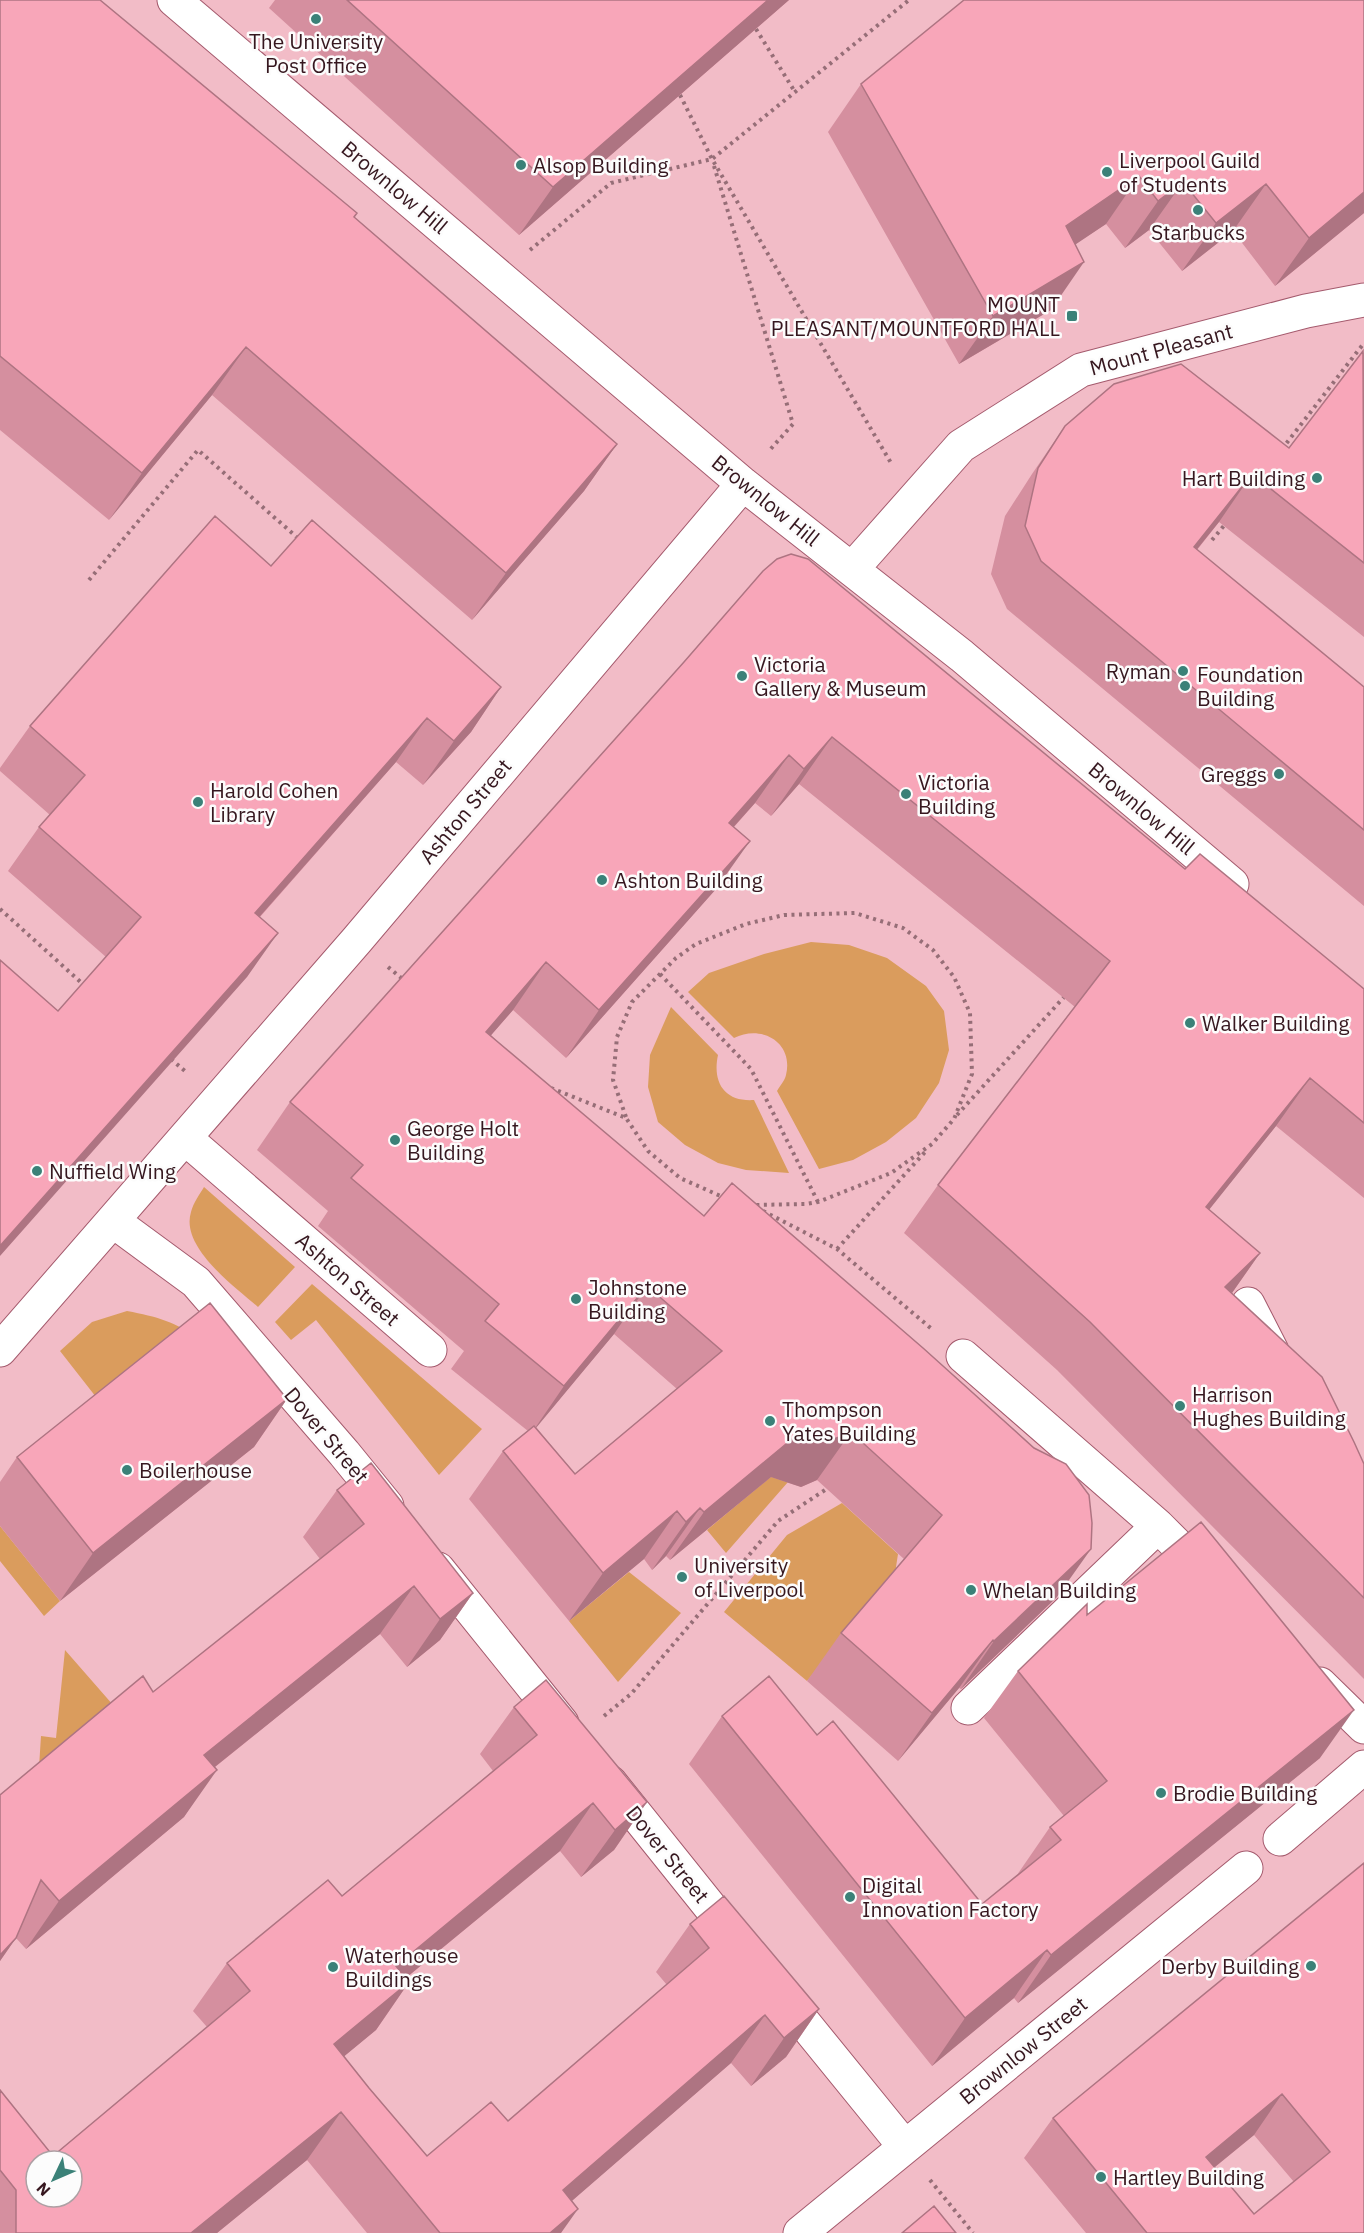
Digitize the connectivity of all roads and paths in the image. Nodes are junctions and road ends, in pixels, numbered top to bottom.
1 (909, 0) edge
2 (193, 5) edge
3 (756, 29) edge
4 (795, 92) junction
5 (680, 95) edge
6 (712, 159) junction
7 (502, 278) junction
8 (1364, 300) edge
9 (1364, 342) edge
10 (1277, 455) edge
11 (743, 484) junction
12 (913, 500) junction
13 (1227, 521) edge
14 (1212, 540) edge
15 (306, 545) edge
16 (853, 568) junction
17 (88, 580) dead end
18 (1254, 902) edge
19 (0, 909) edge
20 (660, 974) junction
21 (1071, 988) dead end
22 (89, 989) edge
23 (165, 1054) edge
24 (551, 1088) edge
25 (219, 1099) junction
26 (626, 1118) junction
27 (954, 1119) junction
28 (186, 1138) junction
29 (932, 1144) junction
30 (735, 1201) edge
31 (818, 1202) junction
32 (744, 1203) edge
33 (753, 1205) junction
34 (113, 1221) junction
35 (837, 1249) junction
36 (1248, 1304) edge
37 (0, 1350) edge
38 (430, 1350) dead end
39 (963, 1356) joint
40 (1285, 1378) edge
41 (840, 1481) edge
42 (1158, 1526) junction
43 (1227, 1593) edge
44 (1295, 1660) edge
45 (968, 1708) edge
46 (1364, 1727) edge
47 (582, 1748) junction
48 (1364, 1767) edge
49 (1280, 1839) dead end
50 (1246, 1868) dead end
51 (905, 2148) junction
52 (800, 2233) edge
53 (973, 2233) edge

1 - 4 path
2 - 7 street, Brownlow Hill
3 - 4 path
4 - 6 path
5 - 6 path
6 - 7 path
6 - 11 path
6 - 12 path
7 - 11 street, Brownlow Hill
8 - 12 street, Mount Pleasant
9 - 10 path
11 - 16 street, Brownlow Hill
11 - 25 street, Ashton Street
12 - 16 street, Mount Pleasant
13 - 14 path
15 - 17 path
16 - 18 street, Brownlow Hill
19 - 22 path
20 - 26 path
20 - 27 path
20 - 31 path
21 - 27 path
23 - 25 path
24 - 26 path
25 - 28 street, Ashton Street
26 - 30 path
27 - 29 path
28 - 34 street, Ashton Street
28 - 38 street, Ashton Street
29 - 31 path
29 - 35 path
31 - 33 path
32 - 33 path
33 - 35 path
34 - 37 street, Ashton Street
34 - 47 street, Dover Street
35 - 39 path
36 - 40 street
39 - 42 street
41 - 47 path
42 - 43 street
42 - 45 street
44 - 46 street
47 - 51 street, Dover Street
48 - 49 street
50 - 51 street, Brownlow Street
51 - 52 street, Brownlow Street
51 - 53 path

